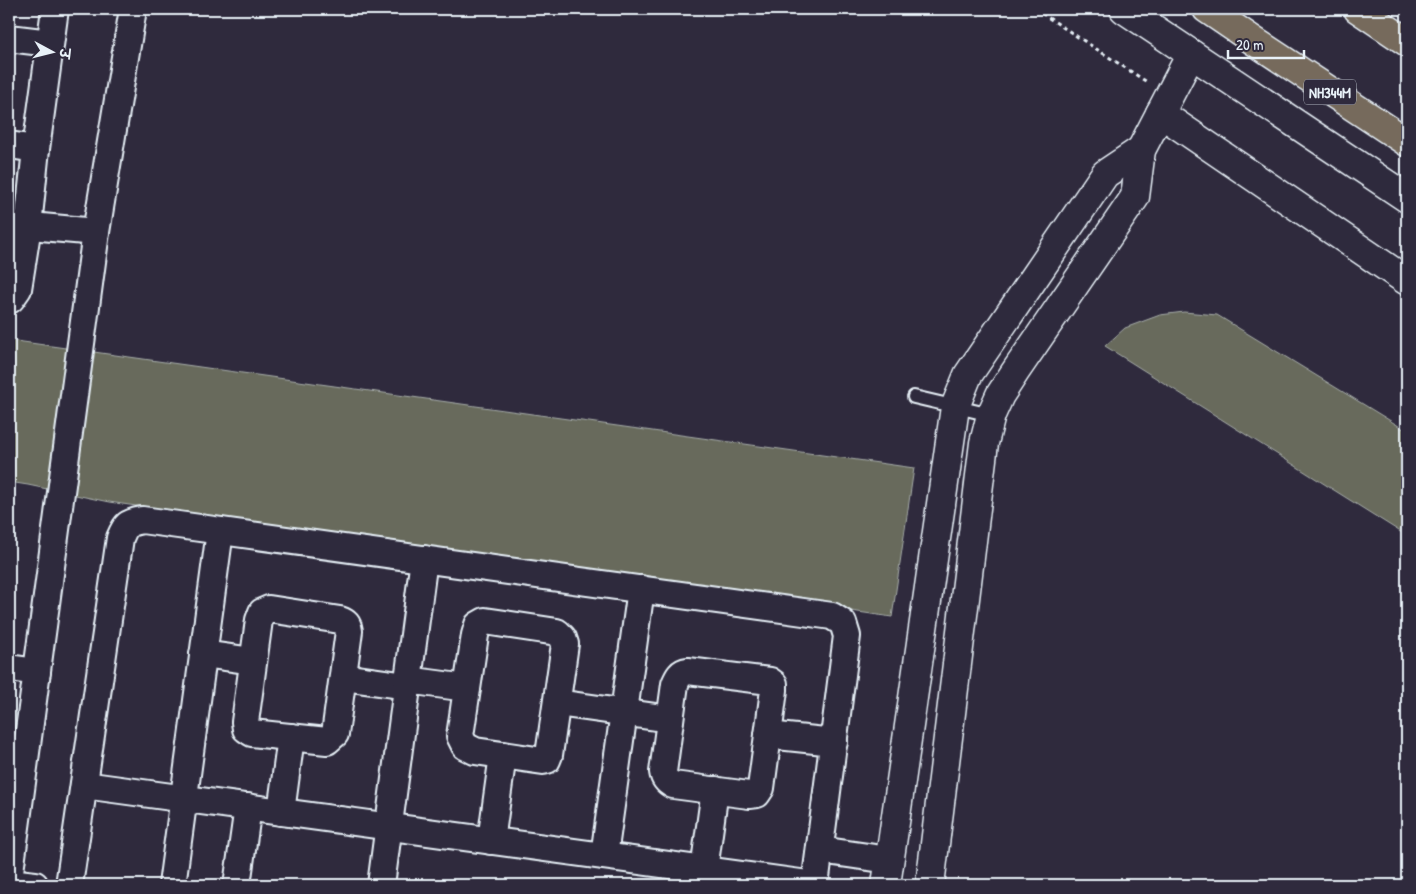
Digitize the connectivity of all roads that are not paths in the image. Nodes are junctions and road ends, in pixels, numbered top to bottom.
1 (55, 9) edge
2 (133, 9) edge
3 (1124, 9) edge
4 (1207, 9) edge
5 (1358, 9) edge
6 (9, 38) edge
7 (1407, 42) edge
8 (50, 43) junction
9 (1191, 54) junction
10 (1160, 113) junction
11 (1407, 142) edge
12 (9, 145) edge
13 (36, 149) junction
14 (1141, 150) junction
15 (1407, 198) edge
16 (19, 225) edge
17 (96, 232) junction
18 (1407, 281) edge
19 (9, 300) edge
20 (914, 397) dead end
21 (955, 407) junction
22 (990, 416) junction
23 (220, 530) junction
24 (424, 559) junction
25 (641, 589) junction
26 (203, 654) junction
27 (253, 661) junction
28 (9, 668) edge
29 (37, 672) junction
30 (343, 677) junction
31 (407, 683) junction
32 (467, 688) junction
33 (557, 703) junction
34 (624, 713) junction
35 (670, 718) junction
36 (768, 735) junction
37 (291, 737) junction
38 (834, 742) junction
39 (503, 755) junction
40 (84, 785) junction
41 (715, 790) junction
42 (184, 799) junction
43 (248, 808) junction
44 (281, 812) junction
45 (388, 827) junction
46 (491, 841) junction
47 (820, 850) junction
48 (604, 856) junction
49 (888, 873) edge
50 (711, 876) edge
51 (9, 881) edge
52 (35, 885) edge
53 (69, 885) edge
54 (172, 885) edge
55 (237, 885) edge
56 (381, 885) edge
57 (815, 885) edge
58 (930, 885) edge

1 - 8 street
2 - 17 street
3 - 9 street
4 - 11 highway, NH344M
5 - 7 highway
6 - 8 street
8 - 13 street
9 - 10 street
9 - 15 street
10 - 14 street
10 - 18 street
12 - 13 street
13 - 16 street
14 - 21 street
14 - 22 street
16 - 17 street
16 - 19 street
17 - 29 street
20 - 21 lane
21 - 22 lane
21 - 49 street
22 - 58 street
23 - 24 street
23 - 26 street
23 - 40 street
24 - 25 street
24 - 31 street
25 - 34 street
25 - 38 street
26 - 27 street
26 - 42 street
27 - 30 street
27 - 37 street
28 - 29 street
29 - 51 street
30 - 31 street
30 - 37 street
31 - 32 street
31 - 45 street
32 - 33 street
32 - 39 street
33 - 34 street
33 - 39 street
34 - 35 street
34 - 48 street
35 - 36 street
35 - 41 street
36 - 38 street
36 - 41 street
37 - 44 street
38 - 47 street
39 - 46 street
40 - 42 street
40 - 53 street
41 - 50 street
42 - 43 street
42 - 54 street
43 - 44 street
43 - 55 street
44 - 45 street
45 - 46 street
45 - 56 street
46 - 48 street
47 - 49 street
47 - 57 street
48 - 50 street
50 - 57 street
51 - 52 street

